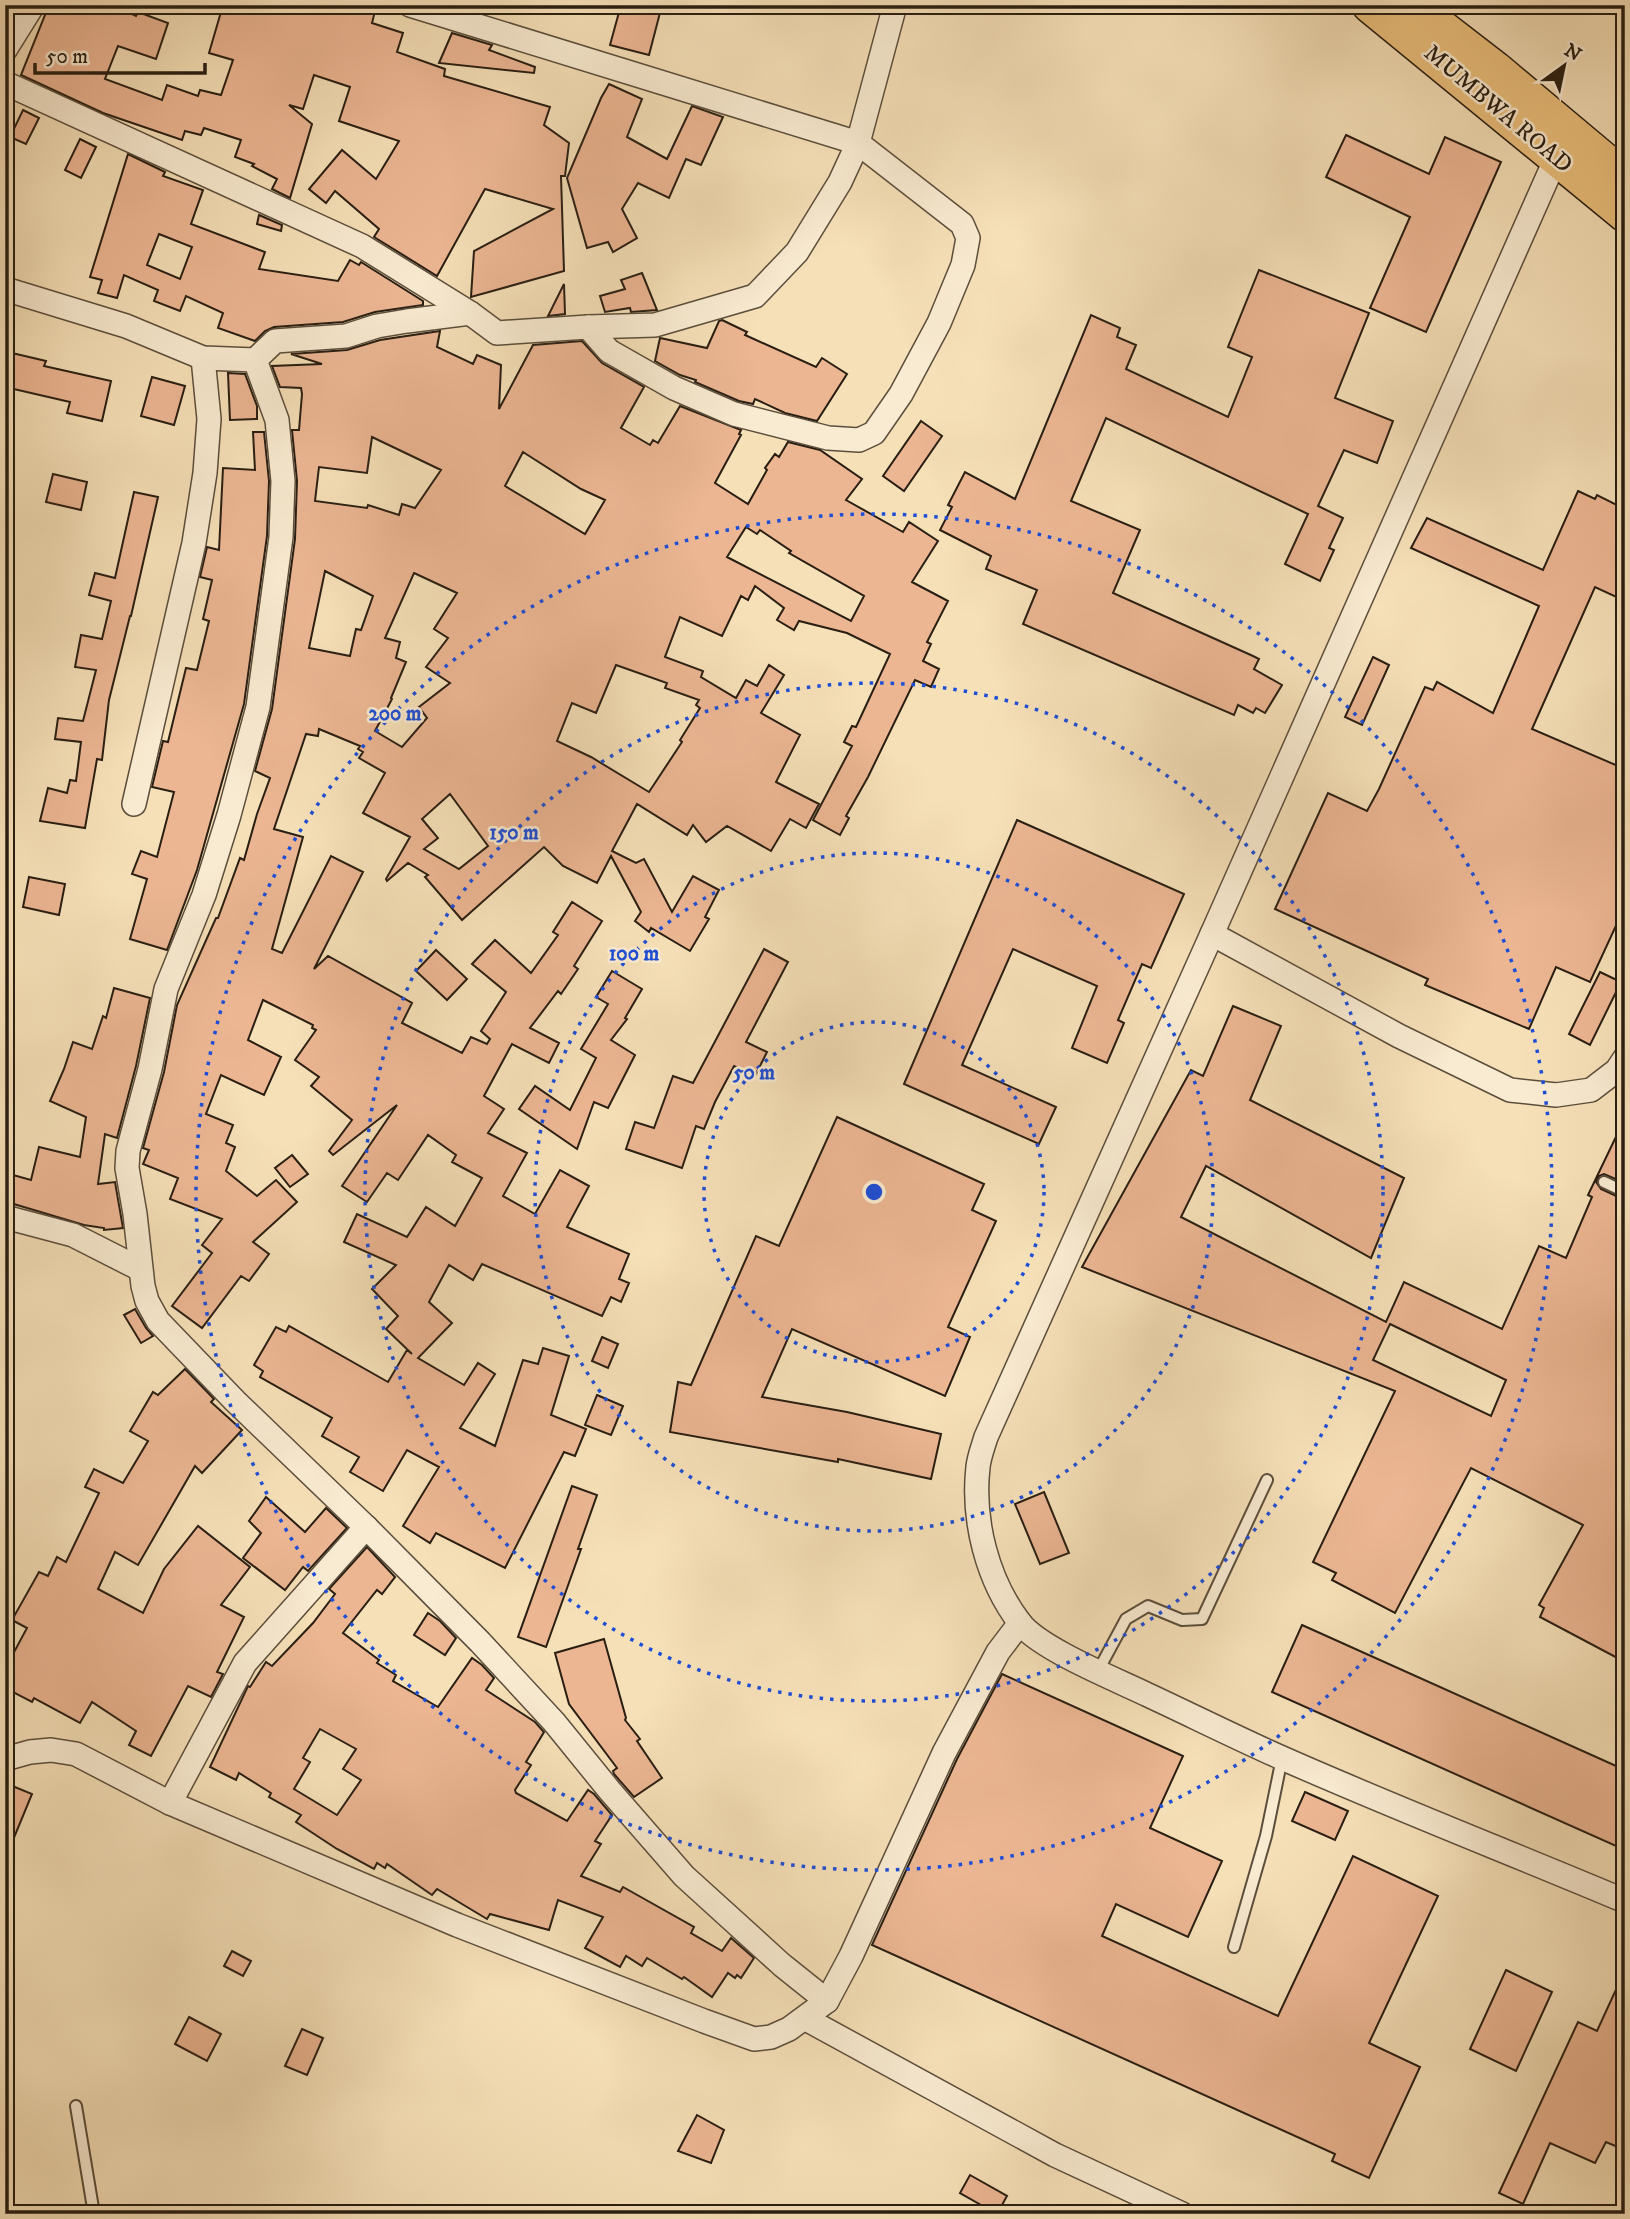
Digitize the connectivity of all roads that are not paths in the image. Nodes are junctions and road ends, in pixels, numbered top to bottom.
1 (33, 5) edge
2 (410, 5) edge
3 (895, 5) edge
4 (1370, 5) edge
5 (1412, 5) edge
6 (5, 50) edge
7 (5, 83) edge
8 (858, 144) junction
9 (1562, 144) junction
10 (1625, 178) edge
11 (1625, 214) edge
12 (5, 289) edge
13 (470, 313) junction
14 (588, 327) junction
15 (203, 358) junction
16 (255, 360) junction
17 (134, 804) dead end
18 (1212, 934) junction
19 (1625, 1058) edge
20 (1604, 1182) dead end
21 (1625, 1192) edge
22 (5, 1217) edge
23 (140, 1269) junction
24 (1267, 1480) dead end
25 (366, 1527) junction
26 (1020, 1623) junction
27 (1098, 1671) junction
28 (1282, 1758) junction
29 (5, 1759) edge
30 (170, 1803) junction
31 (1625, 1901) edge
32 (1234, 1947) dead end
33 (827, 2001) junction
34 (806, 2019) junction
35 (76, 2106) dead end
36 (94, 2214) edge
37 (1182, 2214) edge

1 - 6 street
2 - 8 street
3 - 8 street
4 - 9 main road, MUMBWA ROAD
5 - 9 main road, MUMBWA ROAD
7 - 13 street
8 - 14 street
8 - 14 street
9 - 10 main road, MUMBWA ROAD
9 - 11 main road, MUMBWA ROAD
9 - 18 street
12 - 15 street
13 - 14 street
13 - 16 street
15 - 16 street
15 - 17 street
16 - 23 street
18 - 19 street
18 - 26 street
20 - 21 lane
22 - 23 street
23 - 25 street
24 - 27 lane
25 - 30 street
25 - 33 street
26 - 27 street
26 - 33 street
27 - 28 street
28 - 31 street
28 - 32 lane
29 - 30 street
30 - 34 street
33 - 34 street
34 - 37 street
35 - 36 lane

